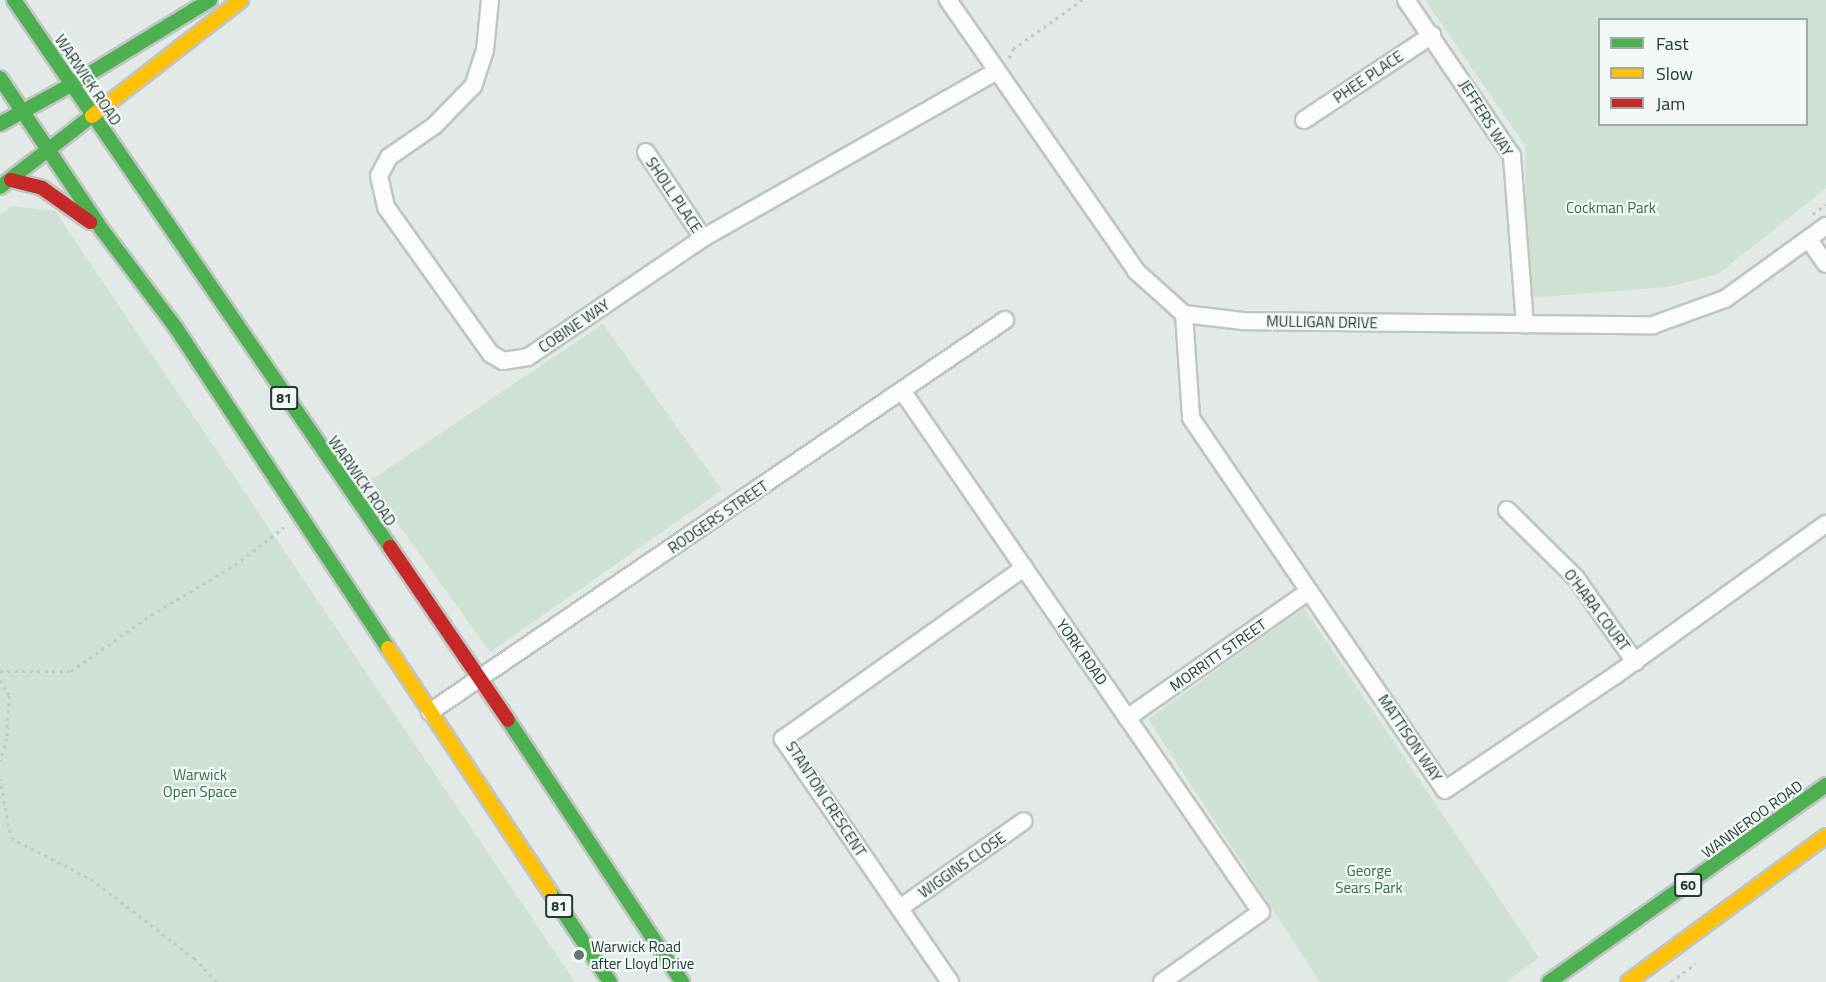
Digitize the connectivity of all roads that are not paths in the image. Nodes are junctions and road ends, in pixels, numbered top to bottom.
1 (14, 0) edge
2 (210, 0) edge
3 (241, 0) edge
4 (490, 0) edge
5 (948, 0) edge
6 (1406, 0) edge
7 (1432, 34) junction
8 (995, 72) junction
9 (0, 78) edge
10 (71, 85) junction
11 (22, 111) junction
12 (92, 116) junction
13 (1304, 120) dead end
14 (0, 124) edge
15 (48, 150) junction
16 (646, 152) dead end
17 (5, 184) edge
18 (104, 231) junction
19 (1820, 235) edge
20 (703, 238) junction
21 (1826, 264) edge
22 (1184, 314) junction
23 (1005, 320) dead end
24 (1525, 324) junction
25 (903, 392) junction
26 (1507, 510) dead end
27 (1826, 524) edge
28 (1024, 568) junction
29 (1309, 591) junction
30 (1635, 662) junction
31 (480, 678) junction
32 (430, 712) junction
33 (1127, 718) junction
34 (1826, 785) edge
35 (1024, 821) dead end
36 (1826, 836) edge
37 (900, 908) junction
38 (610, 982) edge
39 (682, 982) edge
40 (950, 982) edge
41 (1162, 982) edge
42 (1549, 982) edge
43 (1628, 982) edge

1 - 10 main road, WARWICK ROAD / 81
2 - 10 main road
3 - 12 main road
4 - 20 street, COBINE WAY
5 - 8 street
6 - 7 street, JEFFERS WAY
7 - 13 street, PHEE PLACE
7 - 24 street, JEFFERS WAY
8 - 20 street, COBINE WAY
8 - 22 street
9 - 11 main road, 81
10 - 11 main road
10 - 12 main road, WARWICK ROAD / 81
11 - 14 main road
11 - 15 main road, 81
12 - 15 main road
12 - 31 main road, WARWICK ROAD / 81
15 - 17 main road
15 - 18 main road, 81
16 - 20 street, SHOLL PLACE
17 - 18 main road
18 - 32 main road, 81
19 - 21 street
19 - 24 street, MULLIGAN DRIVE
22 - 24 street, MULLIGAN DRIVE
22 - 29 street, MATTISON WAY
23 - 25 street, RODGERS STREET
25 - 28 street, YORK ROAD
25 - 31 street, RODGERS STREET
26 - 30 street, O'HARA COURT
27 - 30 street, MATTISON WAY
28 - 33 street, YORK ROAD
28 - 37 street, STANTON CRESCENT
29 - 30 street, MATTISON WAY
29 - 33 street, MORRITT STREET
31 - 32 street, RODGERS STREET
31 - 39 main road, WARWICK ROAD / 81
32 - 38 main road, 81
33 - 41 street, YORK ROAD
34 - 42 main road, WANNEROO ROAD / 60
35 - 37 street, WIGGINS CLOSE
36 - 43 main road
37 - 40 street, STANTON CRESCENT

